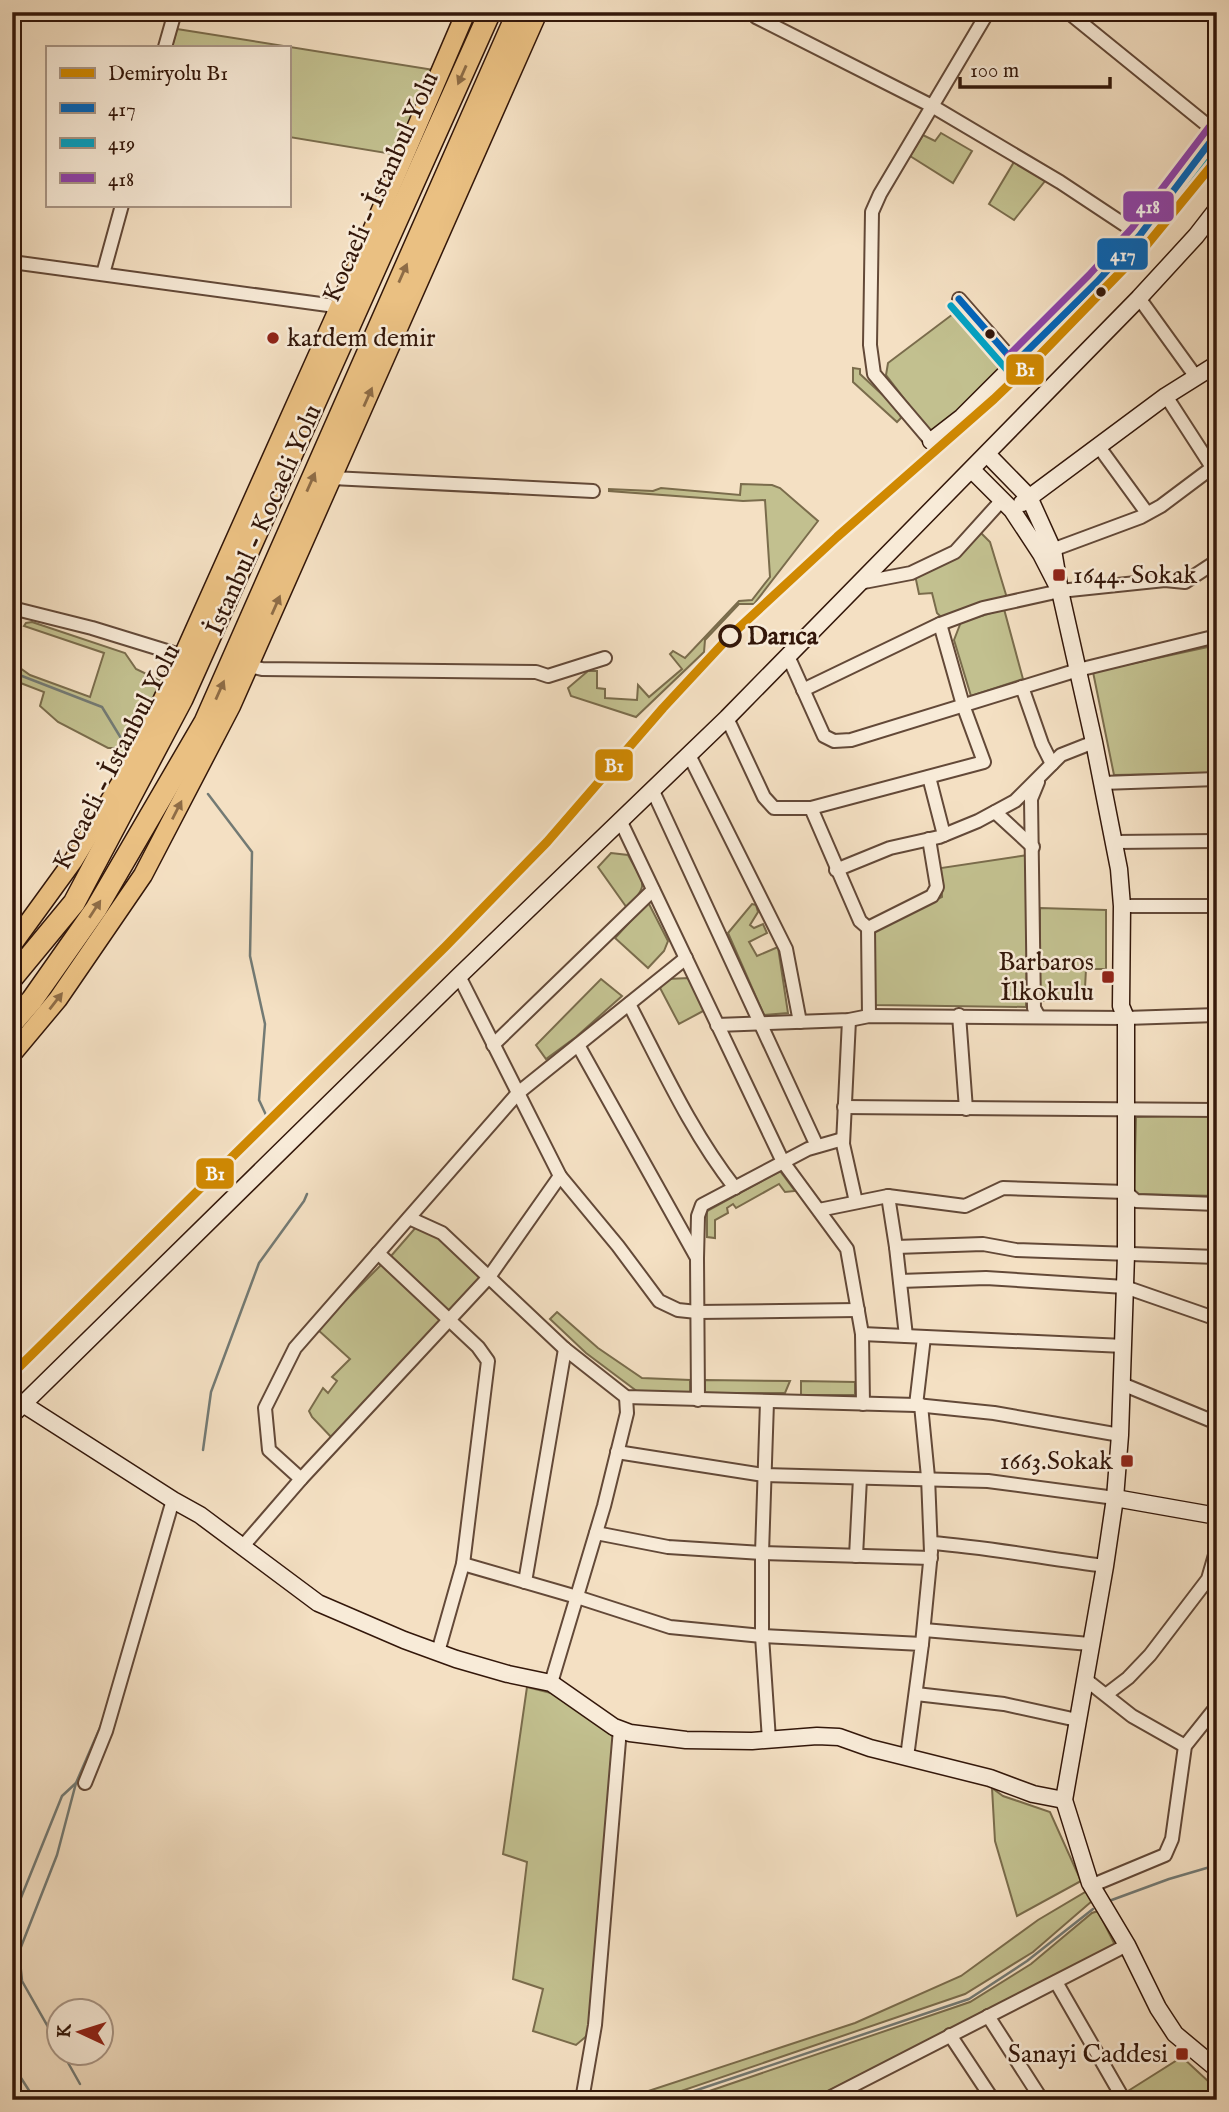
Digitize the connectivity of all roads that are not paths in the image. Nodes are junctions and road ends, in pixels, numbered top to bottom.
1 (175, 12) edge
2 (467, 12) edge
3 (490, 12) edge
4 (518, 12) edge
5 (538, 12) edge
6 (756, 12) edge
7 (988, 12) edge
8 (1068, 12) edge
9 (165, 46) edge
10 (932, 106) junction
11 (1217, 133) edge
12 (122, 206) edge
13 (1217, 209) edge
14 (1140, 235) junction
15 (12, 262) edge
16 (103, 274) junction
17 (1139, 298) junction
18 (959, 299) dead end
19 (338, 310) junction
20 (1015, 363) junction
21 (1217, 364) edge
22 (1196, 377) junction
23 (1166, 396) junction
24 (931, 441) joint
25 (1099, 447) junction
26 (987, 454) junction
27 (1215, 469) edge
28 (972, 470) junction
29 (332, 478) junction
30 (593, 491) dead end
31 (1029, 497) junction
32 (1007, 505) junction
33 (1147, 513) junction
34 (1047, 552) junction
35 (1217, 561) edge
36 (864, 582) junction
37 (1060, 591) junction
38 (12, 608) edge
39 (940, 624) junction
40 (1217, 636) edge
41 (12, 649) edge
42 (183, 656) junction
43 (788, 656) junction
44 (12, 657) edge
45 (605, 658) dead end
46 (249, 666) junction
47 (1078, 670) junction
48 (1022, 687) junction
49 (803, 690) junction
50 (963, 705) junction
51 (727, 718) junction
52 (1094, 742) junction
53 (689, 755) junction
54 (1052, 764) junction
55 (1040, 776) junction
56 (929, 777) junction
57 (1217, 779) edge
58 (1102, 783) junction
59 (652, 789) junction
60 (811, 808) junction
61 (995, 812) junction
62 (620, 820) junction
63 (944, 835) junction
64 (929, 839) junction
65 (1217, 841) edge
66 (1114, 842) junction
67 (1033, 847) junction
68 (836, 870) junction
69 (653, 890) junction
70 (1122, 906) junction
71 (1217, 906) edge
72 (868, 928) junction
73 (12, 945) edge
74 (686, 958) junction
75 (459, 976) junction
76 (12, 978) edge
77 (629, 1004) junction
78 (959, 1015) junction
79 (1217, 1015) edge
80 (869, 1016) junction
81 (1039, 1017) junction
82 (1126, 1018) junction
83 (849, 1020) junction
84 (800, 1021) junction
85 (12, 1023) edge
86 (759, 1023) junction
87 (717, 1024) junction
88 (493, 1045) junction
89 (578, 1045) junction
90 (12, 1054) edge
91 (519, 1093) junction
92 (845, 1107) junction
93 (966, 1109) junction
94 (1127, 1110) junction
95 (1217, 1110) edge
96 (843, 1139) junction
97 (817, 1146) junction
98 (783, 1162) junction
99 (560, 1175) junction
100 (735, 1188) junction
101 (1126, 1192) junction
102 (888, 1196) junction
103 (856, 1202) junction
104 (1217, 1204) edge
105 (819, 1210) junction
106 (409, 1218) junction
107 (896, 1247) junction
108 (378, 1253) junction
109 (1126, 1255) junction
110 (1217, 1257) edge
111 (697, 1258) junction
112 (489, 1277) junction
113 (900, 1281) junction
114 (1125, 1287) junction
115 (858, 1310) junction
116 (697, 1312) junction
117 (1217, 1319) edge
118 (449, 1320) junction
119 (862, 1334) junction
120 (906, 1336) junction
121 (924, 1337) junction
122 (1124, 1346) junction
123 (565, 1349) junction
124 (1122, 1384) junction
125 (626, 1397) junction
126 (698, 1400) junction
127 (767, 1402) junction
128 (863, 1404) junction
129 (919, 1405) junction
130 (18, 1409) edge
131 (1217, 1423) edge
132 (1120, 1435) junction
133 (617, 1452) junction
134 (764, 1475) junction
135 (860, 1478) junction
136 (300, 1479) junction
137 (928, 1480) junction
138 (1115, 1499) junction
139 (173, 1500) junction
140 (1217, 1516) edge
141 (596, 1533) junction
142 (931, 1543) junction
143 (243, 1546) junction
144 (1217, 1548) edge
145 (762, 1553) junction
146 (856, 1556) junction
147 (931, 1558) junction
148 (463, 1564) junction
149 (1105, 1566) junction
150 (525, 1582) junction
151 (577, 1597) junction
152 (924, 1630) junction
153 (762, 1636) junction
154 (922, 1644) junction
155 (1090, 1644) junction
156 (438, 1652) junction
157 (1085, 1679) junction
158 (551, 1683) junction
159 (916, 1693) junction
160 (1107, 1695) junction
161 (1217, 1706) edge
162 (1077, 1720) junction
163 (620, 1729) junction
164 (769, 1740) junction
165 (1185, 1746) junction
166 (907, 1757) junction
167 (85, 1783) dead end
168 (1064, 1800) junction
169 (1090, 1883) junction
170 (1127, 1945) junction
171 (1056, 1982) junction
172 (988, 2016) junction
173 (950, 2035) junction
174 (1217, 2069) edge
175 (854, 2085) junction
176 (582, 2100) edge
177 (825, 2100) edge
178 (855, 2100) edge
179 (993, 2100) edge
180 (1042, 2100) edge
181 (1124, 2100) edge

1 - 9 street
2 - 19 main road
3 -> 76 highway, Kocaeli - İstanbul Yolu
85 -> 4 highway, İstanbul - Kocaeli Yolu
29 -> 5 main road
6 - 10 street
7 - 10 street
8 - 11 street
10 - 14 street
10 - 24 street
11 - 14 street
12 - 16 street
13 - 17 street
14 - 20 street
15 - 16 street
16 - 19 street
17 - 22 street
17 - 26 street
18 - 20 street
19 - 42 main road
20 - 24 street
21 - 22 street
22 - 23 street
23 - 25 street
23 - 27 street
25 - 31 street
25 - 33 street
26 - 28 street
26 - 31 street
27 - 33 street
28 - 32 street
28 - 36 street
29 - 30 street
46 -> 29 main road
31 - 32 street
31 - 34 street
32 - 34 street
32 - 36 street
33 - 34 street
34 - 37 street
35 - 37 street
36 - 43 street
37 - 39 street
37 - 47 street
38 - 42 street
39 - 49 street
39 - 50 street
40 - 47 street
41 - 44 street
42 - 73 main road
43 - 49 street
43 - 51 street
45 - 46 street
90 -> 46 main road
47 - 48 street
47 - 52 street
48 - 50 street
48 - 54 street
49 - 50 street
50 - 56 street
51 - 53 street
51 - 60 street
52 - 54 street
52 - 58 street
53 - 59 street
53 - 84 street
54 - 55 street
55 - 61 street
55 - 67 street
56 - 60 street
56 - 63 street
57 - 58 street
58 - 66 street
59 - 62 street
59 - 86 street
60 - 68 street
61 - 63 street
61 - 67 street
62 - 69 street
62 - 75 street
63 - 64 street
64 - 68 street
64 - 72 street
65 - 66 street
66 - 70 street
67 - 81 street
68 - 72 street
69 - 74 street
69 - 88 street
70 - 71 street
70 - 82 street
72 - 80 street
74 - 77 street
74 - 87 street
75 - 88 street
75 - 130 street
77 - 89 street
77 - 100 street
78 - 80 street
78 - 81 street
78 - 93 street
79 - 82 street
80 - 83 street
81 - 82 street
82 - 94 street
83 - 84 street
83 - 92 street
84 - 86 street
86 - 87 street
86 - 97 street
87 - 98 street
88 - 91 street
89 - 91 street
89 - 111 street
91 - 99 street
91 - 106 street
92 - 93 street
92 - 96 street
93 - 94 street
94 - 95 street
94 - 101 street
96 - 97 street
96 - 103 street
97 - 98 street
98 - 100 street
98 - 105 street
99 - 112 street
99 - 116 street
100 - 111 street
101 - 102 street
101 - 104 street
101 - 109 street
102 - 103 street
102 - 107 street
103 - 105 street
105 - 115 street
106 - 108 street
106 - 112 street
107 - 109 street
107 - 113 street
108 - 118 street
108 - 136 street
109 - 110 street
109 - 114 street
111 - 116 street
112 - 118 street
112 - 123 street
113 - 114 street
113 - 120 street
114 - 117 street
114 - 122 street
115 - 116 street
115 - 119 street
116 - 126 street
118 - 136 street
118 - 148 street
119 - 120 street
119 - 128 street
120 - 121 street
121 - 122 street
121 - 129 street
122 - 124 street
123 - 125 street
123 - 150 street
124 - 131 street
124 - 132 street
125 - 126 street
125 - 133 street
126 - 127 street
127 - 128 street
127 - 134 street
128 - 129 street
129 - 132 street
129 - 137 street
130 - 139 street
132 - 138 street
133 - 134 street
133 - 141 street
134 - 135 street
134 - 145 street
135 - 137 street
135 - 146 street
136 - 143 street
137 - 138 street
137 - 142 street
138 - 140 street
138 - 149 street
139 - 143 street
139 - 167 street
141 - 145 street
141 - 151 street
142 - 147 street
142 - 149 street
143 - 156 street
144 - 160 street
145 - 146 street
145 - 153 street
146 - 147 street
147 - 152 street
148 - 150 street
148 - 156 street
149 - 155 street
150 - 151 street
151 - 153 street
151 - 158 street
152 - 154 street
152 - 155 street
153 - 154 street
153 - 164 street
154 - 159 street
155 - 157 street
156 - 158 street
157 - 160 street
157 - 162 street
158 - 163 street
159 - 162 street
159 - 166 street
160 - 165 street
161 - 165 street
162 - 168 street
163 - 164 street
163 - 176 street
164 - 166 street
165 - 169 street
166 - 168 street
168 - 169 street
169 - 170 street
170 - 171 street
170 - 174 street
171 - 172 street
171 - 181 street
172 - 173 street
172 - 180 street
173 - 175 street
173 - 179 street
175 - 177 street
175 - 178 street

